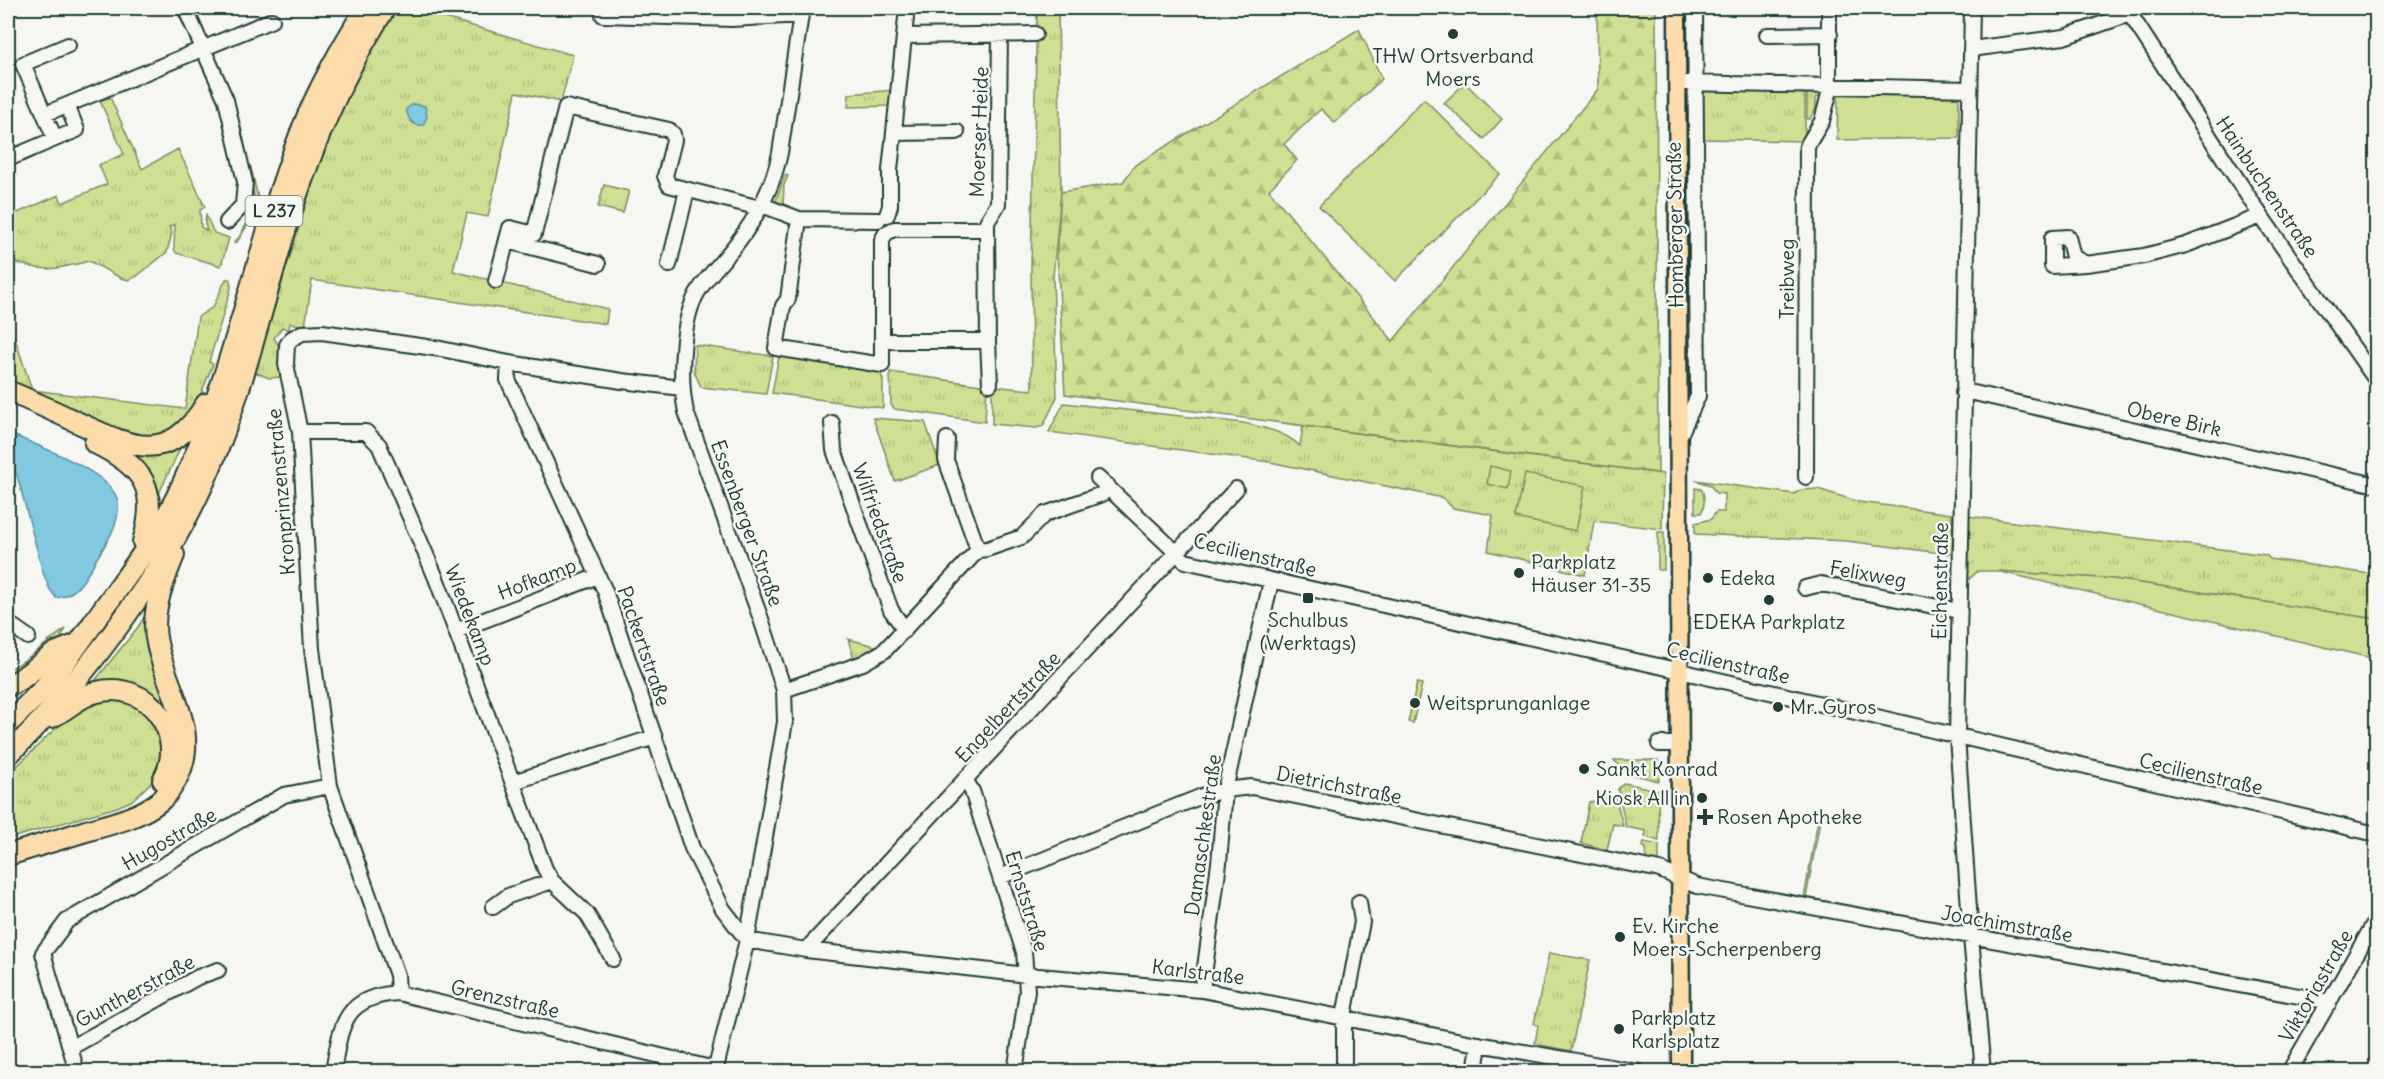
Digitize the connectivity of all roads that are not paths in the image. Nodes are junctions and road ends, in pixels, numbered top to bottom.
1 (185, 8) edge
2 (366, 8) edge
3 (385, 8) edge
4 (907, 8) edge
5 (1677, 8) edge
6 (1695, 8) edge
7 (1830, 8) edge
8 (1972, 8) edge
9 (801, 11) edge
10 (2133, 11) edge
11 (653, 12) edge
12 (603, 15) dead end
13 (272, 20) dead end
14 (1000, 34) junction
15 (1035, 34) dead end
16 (1830, 34) junction
17 (1767, 35) dead end
18 (905, 36) junction
19 (68, 45) dead end
20 (1971, 49) junction
21 (203, 50) junction
22 (1677, 83) junction
23 (1695, 83) junction
24 (1830, 86) junction
25 (1970, 89) junction
26 (67, 105) junction
27 (45, 114) junction
28 (957, 132) dead end
29 (894, 133) junction
30 (55, 139) junction
31 (8, 159) edge
32 (687, 190) junction
33 (761, 206) junction
34 (2261, 216) junction
35 (883, 218) junction
36 (799, 219) junction
37 (227, 222) dead end
38 (987, 229) junction
39 (890, 231) junction
40 (532, 240) junction
41 (598, 264) dead end
42 (2086, 264) dead end
43 (669, 265) dead end
44 (496, 281) dead end
45 (883, 341) junction
46 (988, 341) junction
47 (509, 363) junction
48 (223, 376) junction
49 (2376, 380) edge
50 (990, 384) dead end
51 (682, 388) junction
52 (8, 391) edge
53 (1963, 393) junction
54 (8, 399) edge
55 (832, 423) dead end
56 (300, 432) junction
57 (1678, 438) junction
58 (947, 439) dead end
59 (1806, 477) dead end
60 (2376, 485) edge
61 (1236, 489) dead end
62 (188, 514) junction
63 (978, 550) junction
64 (1177, 554) junction
65 (137, 562) junction
66 (598, 576) junction
67 (1271, 581) junction
68 (1805, 588) dead end
69 (1959, 611) junction
70 (8, 624) edge
71 (905, 630) junction
72 (456, 631) junction
73 (28, 637) dead end
74 (78, 645) junction
75 (1679, 671) junction
76 (8, 686) edge
77 (784, 690) junction
78 (8, 724) edge
79 (39, 724) junction
80 (655, 737) junction
81 (1957, 737) junction
82 (1659, 744) dead end
83 (1680, 744) junction
84 (8, 755) edge
85 (966, 781) junction
86 (513, 782) junction
87 (330, 786) junction
88 (1225, 790) junction
89 (2376, 834) edge
90 (8, 846) edge
91 (8, 855) edge
92 (1000, 877) junction
93 (1680, 878) junction
94 (552, 881) junction
95 (1359, 902) dead end
96 (493, 907) dead end
97 (2376, 920) edge
98 (2372, 936) edge
99 (1971, 937) junction
100 (747, 940) junction
101 (806, 950) junction
102 (613, 959) dead end
103 (218, 970) dead end
104 (1026, 975) junction
105 (1202, 990) junction
106 (398, 993) junction
107 (2329, 1004) junction
108 (1344, 1016) junction
109 (1479, 1044) junction
110 (70, 1047) junction
111 (715, 1070) edge
112 (77, 1071) edge
113 (333, 1071) edge
114 (1015, 1071) edge
115 (1344, 1071) edge
116 (1475, 1071) edge
117 (1639, 1071) edge
118 (1681, 1071) edge
119 (1983, 1071) edge
120 (2289, 1071) edge

1 - 21 street
2 - 48 highway, L 237
3 - 62 highway, L 237
4 - 18 street
5 - 22 main road, Homberger Straße
6 - 23 street, Homberger Straße
7 - 16 street, Treibweg
8 - 20 street, Eichenstraße
9 - 11 street
9 - 33 street, Essenberger Straße
10 - 20 street, Hainbuchenstraße
10 - 34 street, Hainbuchenstraße
11 - 12 street
13 - 21 street
14 - 15 street
14 - 18 street
14 - 38 street, Moerser Heide
16 - 17 street
16 - 24 street, Treibweg
18 - 29 street
19 - 27 street
20 - 25 street, Eichenstraße
21 - 26 street
21 - 37 street
22 - 23 street
22 - 57 main road, Homberger Straße
23 - 24 street
23 - 57 street, Homberger Straße
24 - 25 street
24 - 59 street, Treibweg
25 - 53 street, Eichenstraße
26 - 27 street
26 - 30 street
27 - 30 street
28 - 29 street, Moerser Heide
29 - 35 street
30 - 31 street
32 - 33 street
32 - 40 street
32 - 43 street
33 - 36 street
33 - 51 street, Essenberger Straße
34 - 42 street
34 - 49 street, Hainbuchenstraße
35 - 36 street
35 - 39 street
36 - 45 street
38 - 39 street
38 - 46 street
39 - 45 street
40 - 41 street
40 - 44 street
45 - 46 street
46 - 50 street
47 - 51 street, Kronprinzenstraße
47 - 56 street, Kronprinzenstraße
47 - 66 street, Packertstraße
48 - 52 highway
48 - 65 highway, L 237
51 - 77 street, Essenberger Straße
53 - 60 street, Obere Birk
53 - 69 street, Eichenstraße
54 - 65 highway
55 - 71 street, Wilfriedstraße
56 - 72 street, Wiedekamp
56 - 87 street, Kronprinzenstraße
57 - 75 main road, Homberger Straße
58 - 63 street
61 - 64 street, Engelbertstraße
62 - 79 highway, L 237
62 - 91 highway
63 - 64 street
63 - 71 street
64 - 67 street, Cecilienstraße
64 - 85 street, Engelbertstraße
65 - 74 highway, L 237
66 - 72 street, Hofkamp
66 - 80 street, Packertstraße
67 - 75 street, Cecilienstraße
67 - 88 street, Damaschkestraße
68 - 69 street, Felixweg
69 - 81 street, Eichenstraße
70 - 73 street
71 - 77 street
72 - 86 street, Wiedekamp
74 - 76 highway
74 - 78 highway, L 237
75 - 81 street, Cecilienstraße
75 - 83 main road, Homberger Straße
77 - 100 street, Essenberger Straße
79 - 84 highway, L 237
79 - 90 highway
80 - 86 street
80 - 100 street, Packertstraße
81 - 89 street, Cecilienstraße
81 - 99 street, Eichenstraße
82 - 83 street
83 - 93 main road, Homberger Straße
85 - 92 street, Ernststraße
85 - 101 street, Engelbertstraße
86 - 94 street, Wiedekamp
87 - 106 street, Kronprinzenstraße
87 - 110 street, Hugostraße
88 - 92 street, Dietrichstraße
88 - 93 street, Dietrichstraße
88 - 105 street, Damaschkestraße
92 - 104 street, Ernststraße
93 - 99 street, Joachimstraße
93 - 118 main road, Homberger Straße
94 - 96 street
94 - 102 street, Wiedekamp
95 - 108 street
97 - 98 street, Viktoriastraße
98 - 107 street, Viktoriastraße
99 - 107 street, Joachimstraße
99 - 119 street, Eichenstraße
100 - 101 street, Karlstraße
100 - 111 street, Essenberger Straße
101 - 104 street, Karlstraße
103 - 110 street, Guntherstraße
104 - 105 street, Karlstraße
104 - 114 street, Ernststraße
105 - 108 street, Karlstraße
106 - 111 street, Grenzstraße
106 - 113 street, Grenzstraße
107 - 120 street, Viktoriastraße
108 - 109 street, Karlstraße
108 - 115 street
109 - 116 street
109 - 117 street, Karlstraße
110 - 112 street

